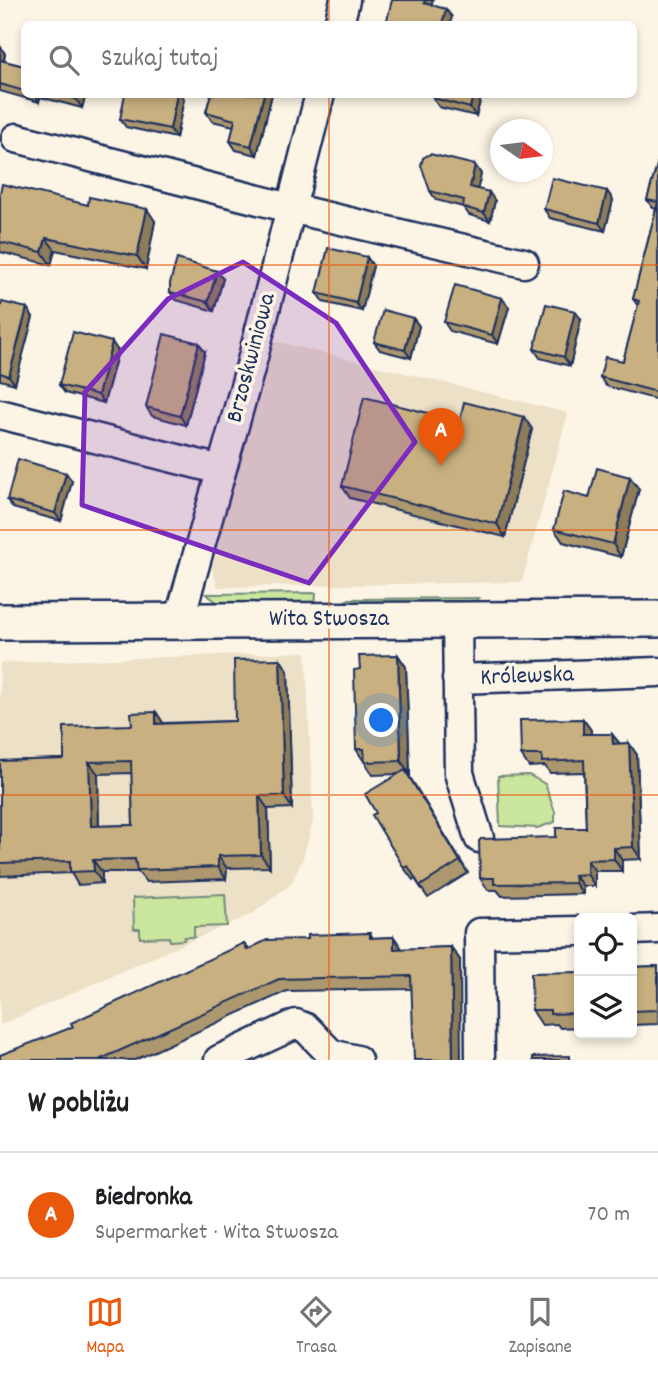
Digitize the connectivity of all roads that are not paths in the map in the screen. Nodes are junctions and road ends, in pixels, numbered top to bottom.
1 (345, 0) edge
2 (340, 21) edge
3 (319, 98) edge
4 (16, 138) dead end
5 (290, 208) junction
6 (524, 263) dead end
7 (0, 414) edge
8 (221, 470) junction
9 (457, 619) junction
10 (658, 619) edge
11 (178, 621) junction
12 (0, 622) edge
13 (658, 672) edge
14 (457, 679) junction
15 (479, 838) edge
16 (658, 929) edge
17 (637, 930) edge
18 (574, 931) edge
19 (219, 1060) edge
20 (357, 1060) edge
21 (480, 1060) edge

1 - 2 street
3 - 5 street, Brzoskwiniowa
4 - 5 street
5 - 6 street
5 - 8 street, Brzoskwiniowa
7 - 8 street
8 - 11 street, Brzoskwiniowa
9 - 10 street, Wita Stwosza
9 - 11 street, Wita Stwosza
9 - 14 street, Królewska
11 - 12 street, Wita Stwosza
13 - 14 street, Królewska
14 - 15 street
16 - 17 street
18 - 21 street
19 - 20 street

